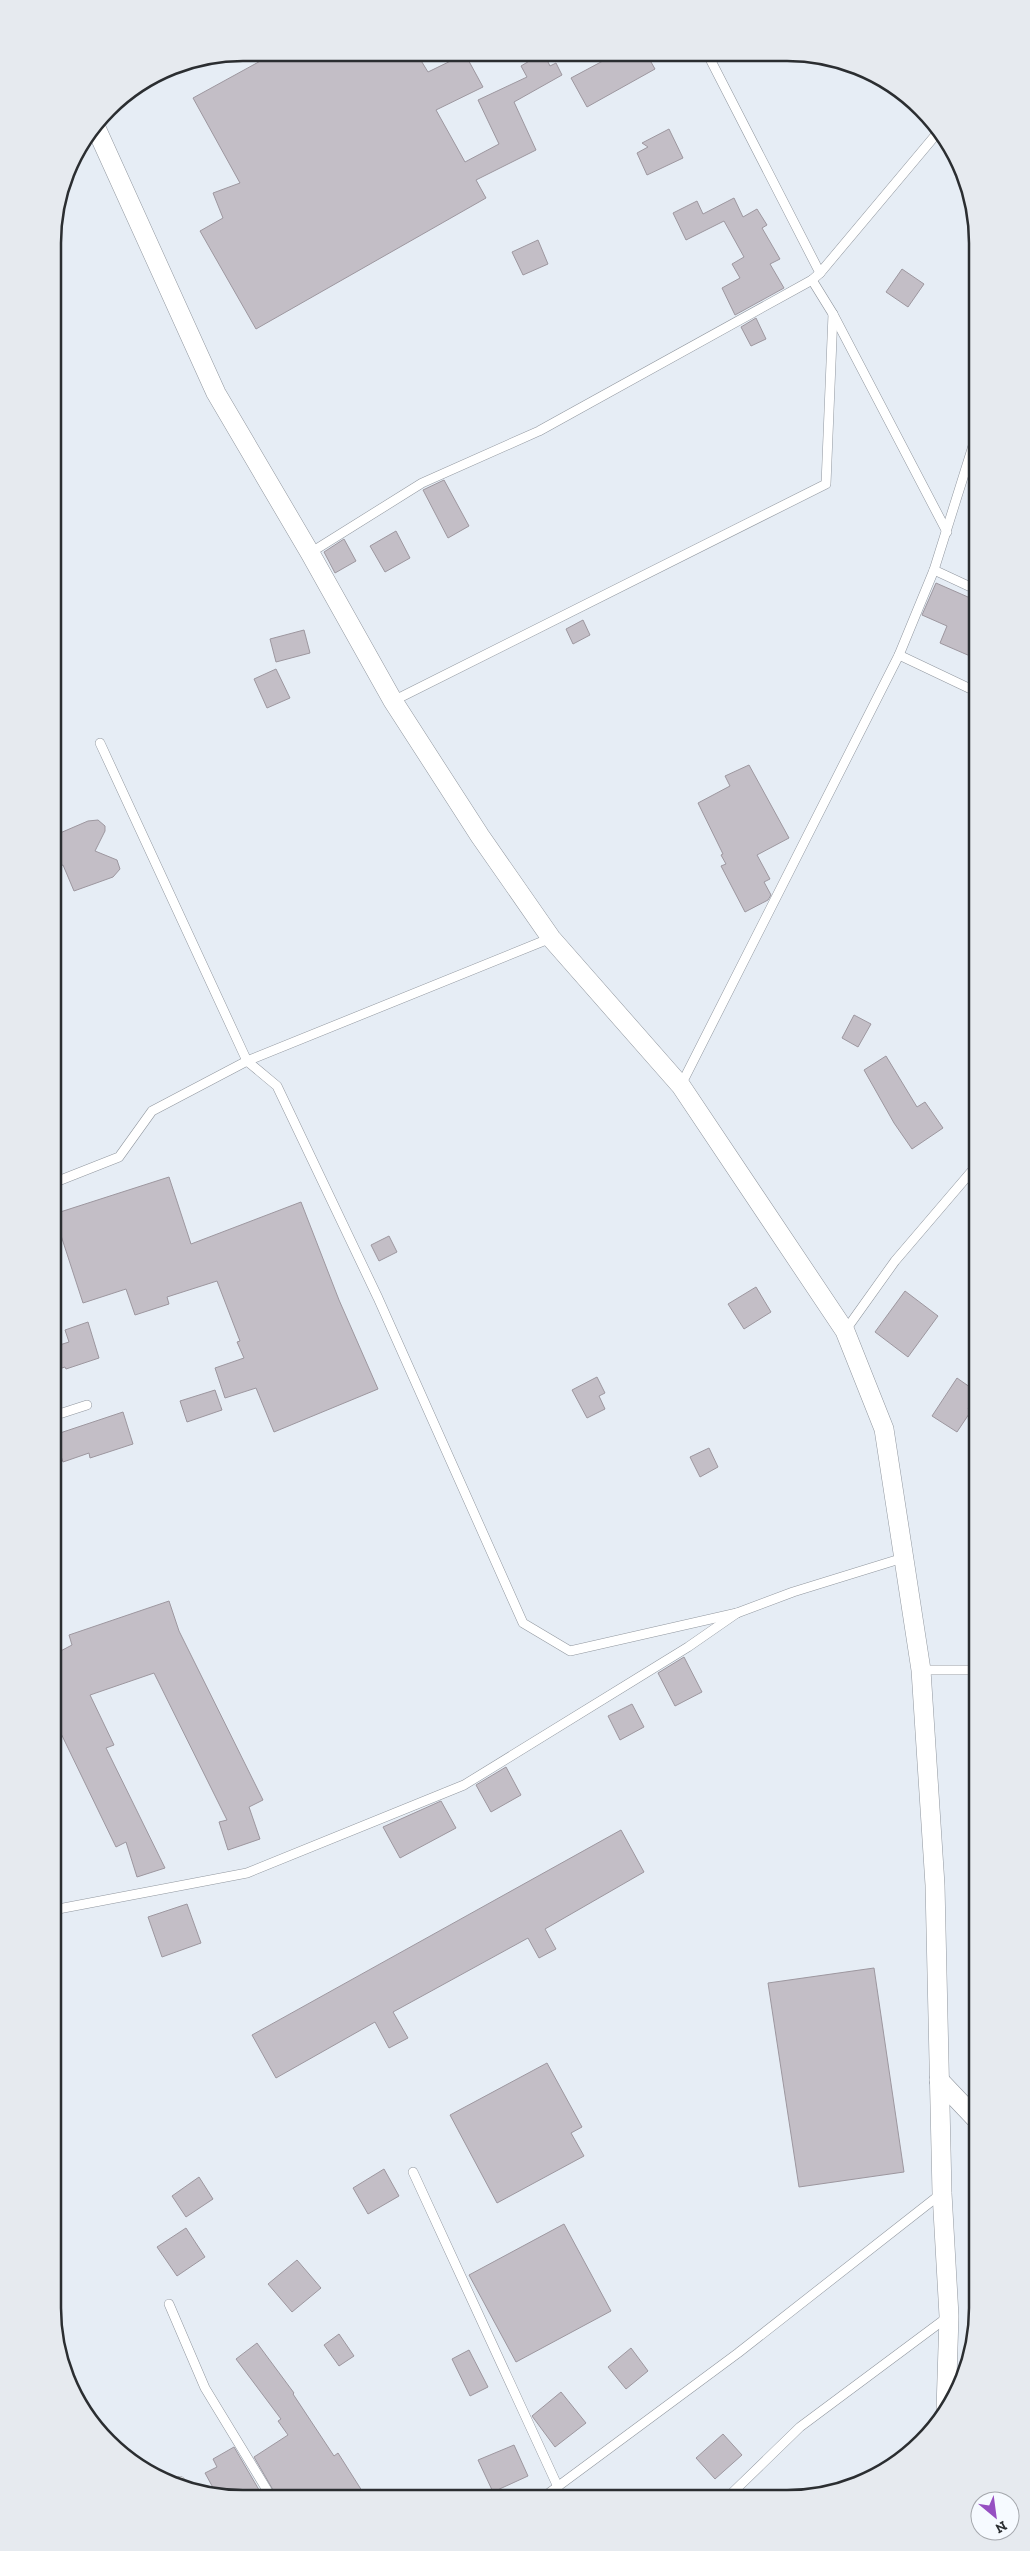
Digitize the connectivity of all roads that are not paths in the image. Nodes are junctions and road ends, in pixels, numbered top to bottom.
1 (711, 61) edge
2 (98, 133) edge
3 (934, 137) edge
4 (820, 273) junction
5 (812, 280) junction
6 (833, 314) junction
7 (969, 462) edge
8 (947, 532) junction
9 (310, 553) junction
10 (934, 570) junction
11 (969, 586) edge
12 (899, 654) junction
13 (969, 688) edge
14 (393, 701) junction
15 (100, 743) dead end
16 (551, 938) junction
17 (247, 1061) junction
18 (681, 1086) junction
19 (969, 1174) edge
20 (61, 1179) edge
21 (845, 1331) junction
22 (87, 1405) dead end
23 (61, 1413) edge
24 (902, 1558) junction
25 (737, 1613) junction
26 (921, 1670) junction
27 (969, 1670) edge
28 (61, 1908) edge
29 (939, 2080) junction
30 (969, 2112) edge
31 (413, 2172) dead end
32 (942, 2193) junction
33 (169, 2304) dead end
34 (949, 2316) junction
35 (946, 2395) edge
36 (558, 2487) junction
37 (267, 2490) edge
38 (554, 2490) edge
39 (734, 2490) edge

1 - 4 lane
2 - 9 street
3 - 4 lane
4 - 5 lane
5 - 6 lane
5 - 9 lane
6 - 8 lane
6 - 14 lane
7 - 8 lane
8 - 10 lane
9 - 14 street
10 - 11 lane
10 - 12 lane
12 - 13 lane
12 - 18 lane
14 - 16 street
15 - 17 lane
16 - 17 lane
16 - 18 street
17 - 20 lane
17 - 25 lane
18 - 21 street
19 - 21 lane
21 - 24 street
22 - 23 lane
24 - 25 lane
24 - 26 street
25 - 28 lane
26 - 27 lane
26 - 29 street
29 - 30 street
29 - 32 street
31 - 36 lane
32 - 34 street
32 - 36 lane
33 - 37 lane
34 - 35 street
34 - 39 lane
36 - 38 lane

